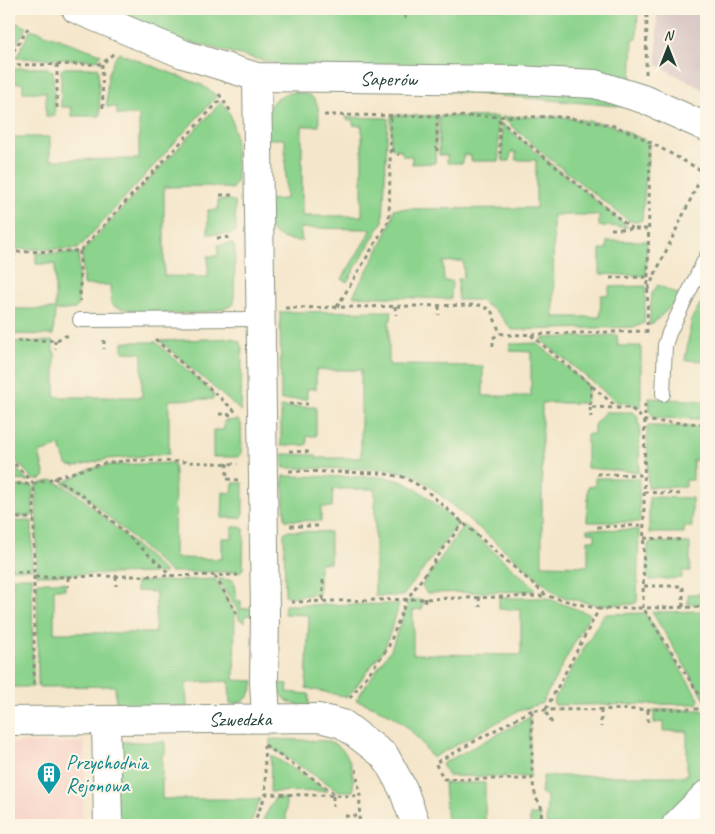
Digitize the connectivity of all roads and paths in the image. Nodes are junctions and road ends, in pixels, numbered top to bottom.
1 (76, 9) edge
2 (405, 9) edge
3 (647, 9) edge
4 (405, 19) dead end
5 (28, 28) dead end
6 (117, 50) dead end
7 (9, 58) edge
8 (56, 64) junction
9 (102, 64) junction
10 (9, 65) edge
11 (257, 78) junction
12 (214, 89) dead end
13 (222, 98) junction
14 (646, 100) junction
15 (57, 109) dead end
16 (103, 110) dead end
17 (232, 115) dead end
18 (324, 115) dead end
19 (390, 115) junction
20 (437, 115) junction
21 (499, 118) junction
22 (706, 127) edge
23 (390, 149) junction
24 (437, 154) dead end
25 (500, 154) dead end
26 (399, 155) dead end
27 (705, 172) edge
28 (220, 195) dead end
29 (239, 195) dead end
30 (611, 229) dead end
31 (632, 229) junction
32 (648, 229) dead end
33 (238, 237) dead end
34 (217, 238) dead end
35 (80, 251) junction
36 (9, 252) edge
37 (14, 252) junction
38 (706, 256) edge
39 (14, 261) dead end
40 (647, 277) dead end
41 (610, 278) dead end
42 (647, 292) dead end
43 (395, 306) junction
44 (440, 306) junction
45 (337, 307) junction
46 (269, 314) junction
47 (396, 315) dead end
48 (440, 315) dead end
49 (80, 320) junction
50 (647, 331) dead end
51 (500, 332) junction
52 (530, 334) junction
53 (104, 337) dead end
54 (162, 337) dead end
55 (55, 340) junction
56 (9, 341) edge
57 (493, 346) dead end
58 (55, 348) dead end
59 (104, 349) dead end
60 (591, 385) junction
61 (663, 394) dead end
62 (288, 404) dead end
63 (308, 404) dead end
64 (590, 407) junction
65 (618, 408) junction
66 (219, 414) dead end
67 (591, 417) dead end
68 (706, 424) edge
69 (286, 450) dead end
70 (309, 452) dead end
71 (9, 458) edge
72 (227, 463) junction
73 (246, 464) dead end
74 (288, 471) dead end
75 (597, 474) dead end
76 (645, 475) dead end
77 (53, 478) junction
78 (227, 479) dead end
79 (9, 484) edge
80 (34, 484) junction
81 (644, 492) dead end
82 (682, 494) dead end
83 (9, 518) edge
84 (34, 518) junction
85 (463, 522) junction
86 (644, 525) dead end
87 (288, 526) dead end
88 (320, 526) dead end
89 (597, 526) dead end
90 (644, 538) dead end
91 (683, 540) dead end
92 (9, 572) edge
93 (34, 574) junction
94 (246, 575) dead end
95 (116, 576) junction
96 (172, 576) junction
97 (214, 576) junction
98 (68, 577) junction
99 (323, 580) dead end
100 (116, 586) dead end
101 (644, 586) dead end
102 (68, 587) dead end
103 (548, 596) junction
104 (480, 597) junction
105 (425, 598) junction
106 (407, 599) junction
107 (323, 601) junction
108 (289, 602) dead end
109 (425, 606) dead end
110 (480, 607) dead end
111 (683, 607) junction
112 (706, 607) edge
113 (643, 608) junction
114 (599, 609) junction
115 (237, 623) dead end
116 (34, 687) dead end
117 (350, 698) dead end
118 (706, 704) edge
119 (706, 709) edge
120 (532, 710) junction
121 (601, 710) junction
122 (648, 710) junction
123 (544, 711) junction
124 (106, 720) junction
125 (9, 721) edge
126 (552, 723) dead end
127 (648, 726) dead end
128 (602, 727) dead end
129 (265, 733) junction
130 (356, 762) dead end
131 (532, 779) junction
132 (266, 794) junction
133 (706, 795) edge
134 (333, 796) junction
135 (338, 796) junction
136 (360, 796) junction
137 (333, 807) dead end
138 (345, 816) dead end
139 (359, 816) junction
140 (108, 825) edge
141 (253, 825) edge
142 (359, 825) edge
143 (416, 825) edge
144 (542, 825) edge
145 (676, 825) edge

1 - 11 street, Saperów
2 - 4 path
3 - 14 path
5 - 7 path
6 - 9 path
8 - 9 path
8 - 10 path
8 - 15 path
9 - 16 path
11 - 14 street, Saperów
11 - 46 street
12 - 13 path
13 - 17 path
13 - 35 path
14 - 22 street, Saperów
18 - 19 path
19 - 20 path
19 - 23 path
20 - 21 path
20 - 24 path
21 - 25 path
21 - 27 path
21 - 31 path
23 - 26 path
23 - 45 path
27 - 42 path
28 - 29 path
30 - 31 path
31 - 32 path
33 - 34 path
35 - 37 path
35 - 49 path
36 - 37 path
37 - 39 path
38 - 61 lane
40 - 41 path
43 - 44 path
43 - 45 path
43 - 47 path
44 - 48 path
44 - 51 path
45 - 46 path
46 - 49 lane
46 - 129 street
49 - 55 path
50 - 52 path
51 - 52 path
51 - 57 path
52 - 60 path
53 - 59 path
54 - 66 path
55 - 56 path
55 - 58 path
60 - 64 path
60 - 65 path
62 - 63 path
64 - 65 path
64 - 67 path
65 - 68 path
69 - 70 path
71 - 80 path
72 - 73 path
72 - 77 path
72 - 78 path
74 - 85 path
75 - 76 path
77 - 80 path
77 - 96 path
79 - 80 path
80 - 84 path
81 - 82 path
83 - 84 path
84 - 93 path
85 - 103 path
85 - 106 path
86 - 89 path
87 - 88 path
90 - 91 path
92 - 93 path
93 - 98 path
93 - 116 path
94 - 97 path
95 - 96 path
95 - 98 path
95 - 100 path
96 - 97 path
97 - 115 path
98 - 102 path
99 - 107 path
101 - 111 path
103 - 104 path
103 - 114 path
104 - 105 path
104 - 110 path
105 - 106 path
105 - 109 path
106 - 107 path
106 - 117 path
107 - 108 path
111 - 112 path
111 - 113 path
113 - 114 path
113 - 118 path
114 - 123 path
119 - 122 path
120 - 123 path
120 - 131 path
120 - 131 path
121 - 122 path
121 - 123 path
121 - 128 path
122 - 127 path
123 - 126 path
124 - 125 street, Szwedzka
124 - 129 street, Szwedzka
124 - 140 street
129 - 132 path
129 - 135 path
129 - 143 street, Szwedzka
130 - 136 path
131 - 144 path
132 - 134 path
132 - 141 path
133 - 145 street
134 - 135 path
134 - 137 path
135 - 136 path
136 - 139 path
138 - 139 path
139 - 142 path

